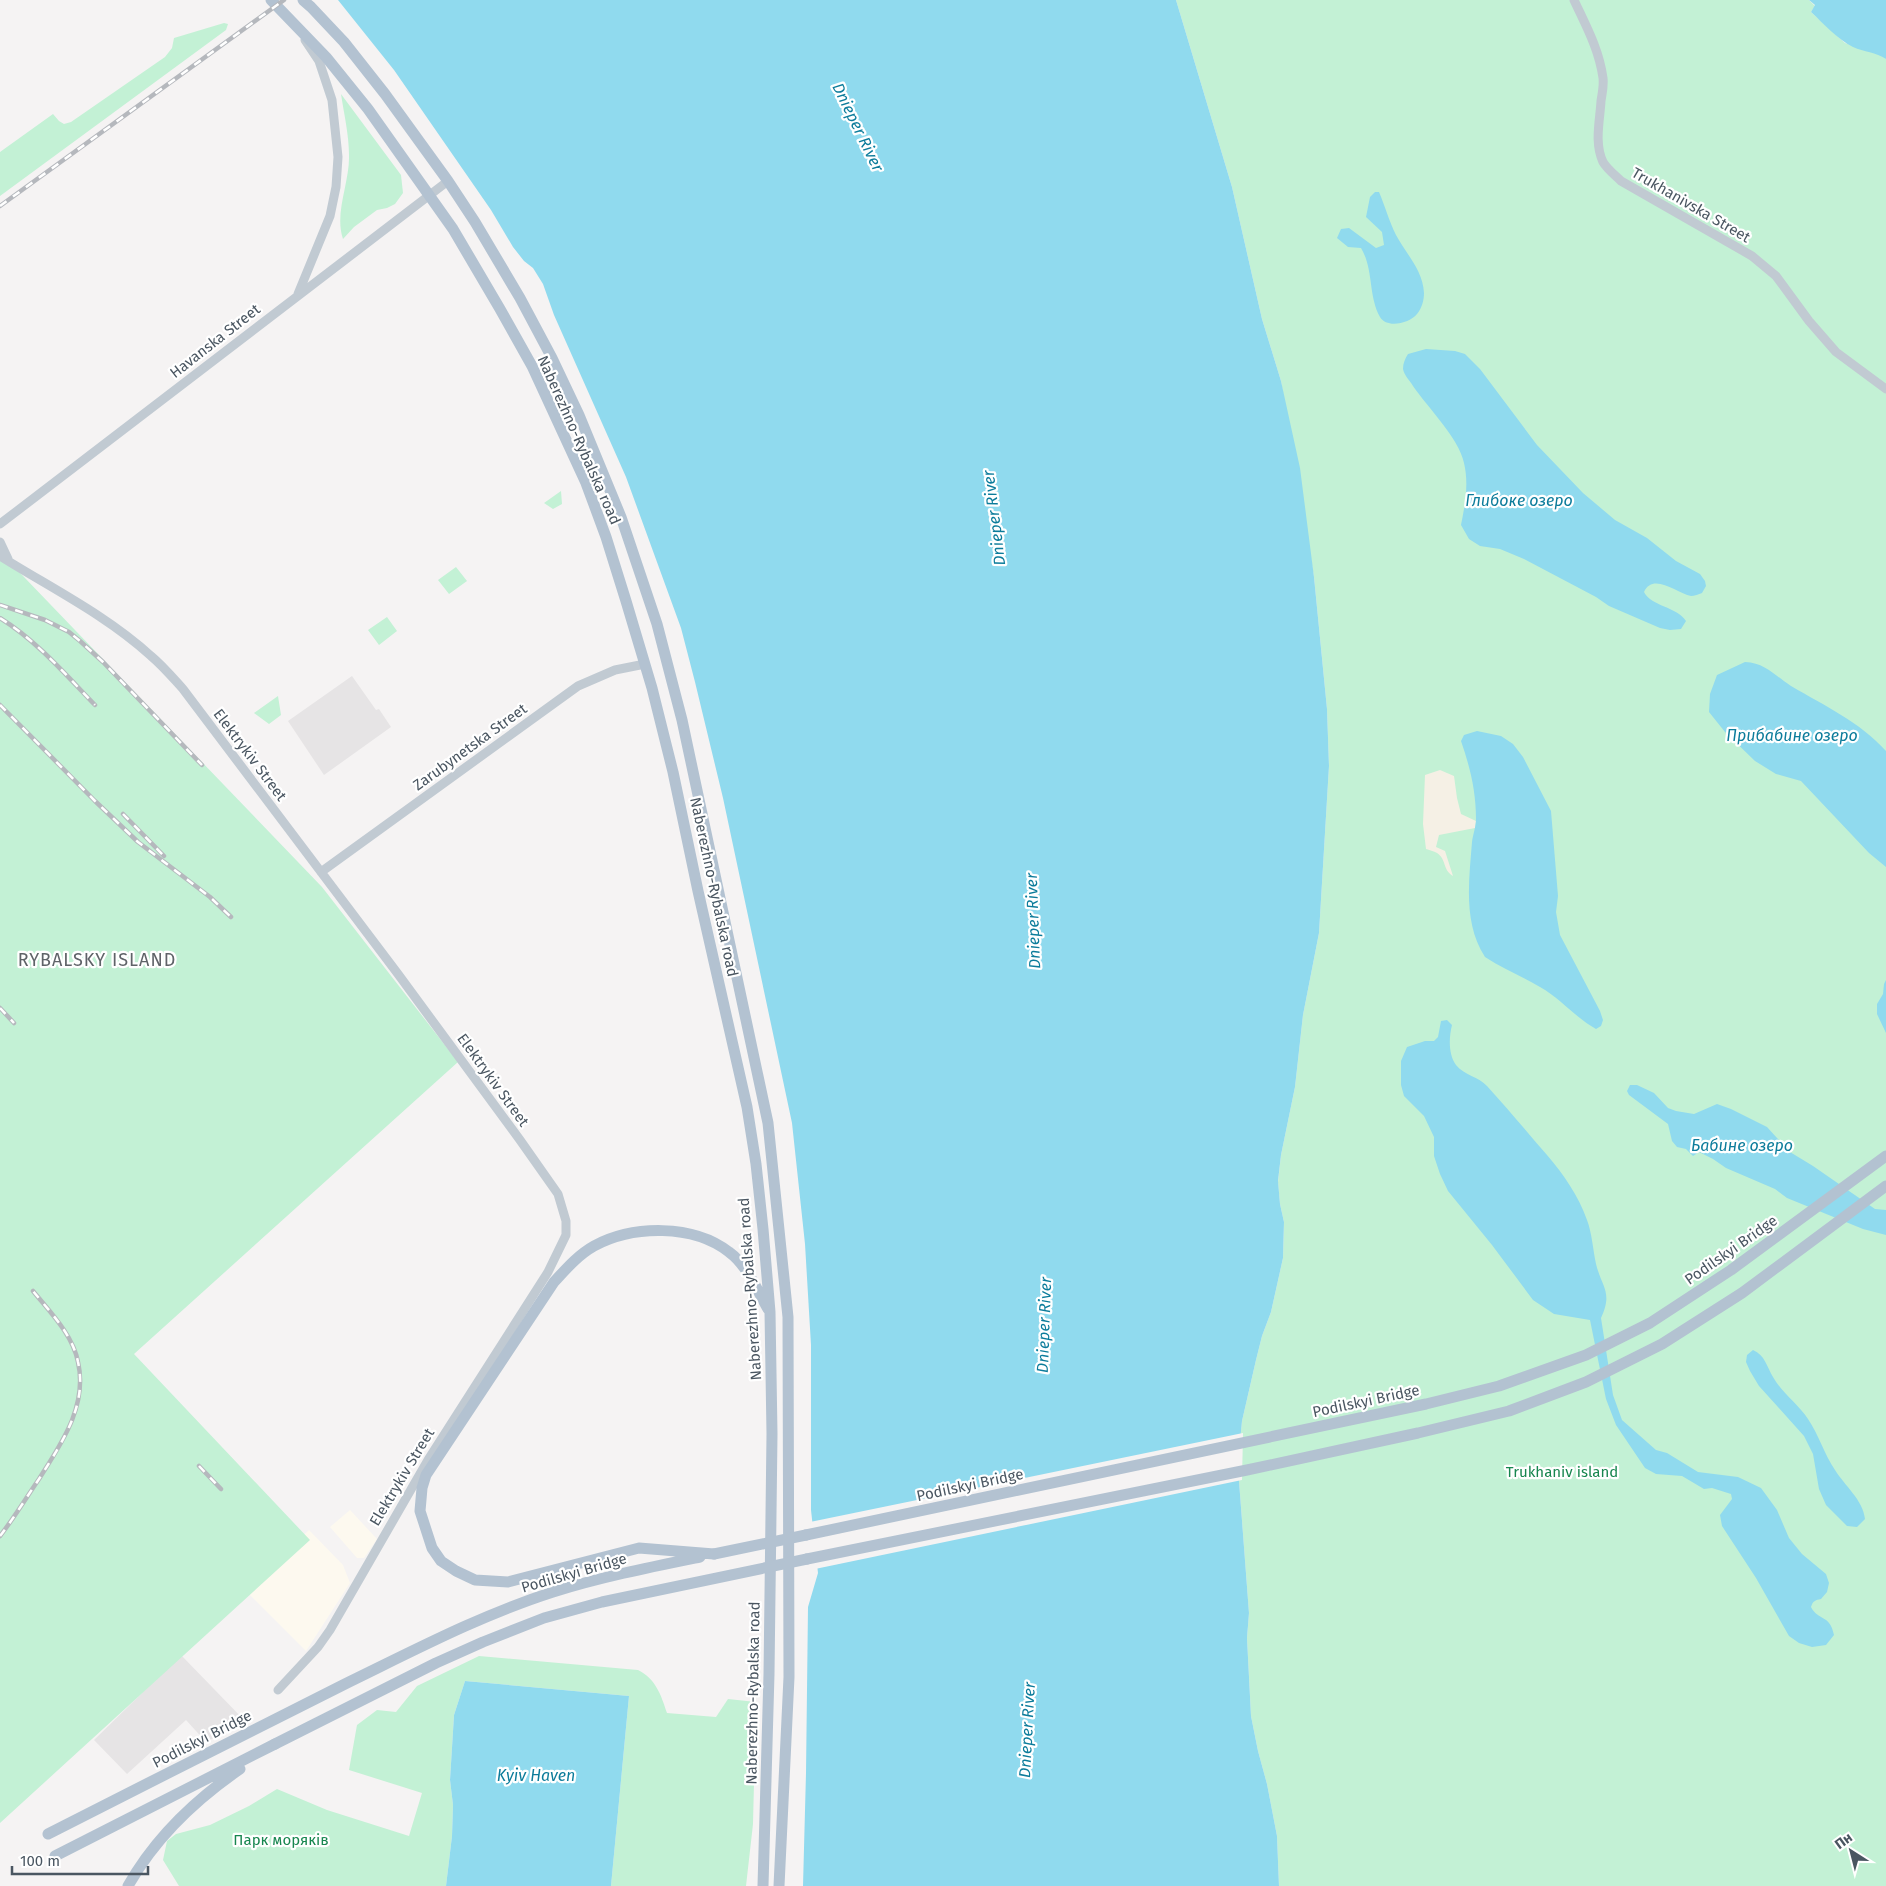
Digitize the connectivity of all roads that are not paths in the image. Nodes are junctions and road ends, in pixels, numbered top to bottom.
1 (271, 0) edge
2 (302, 0) edge
3 (1574, 0) edge
4 (294, 23) junction
5 (448, 181) junction
6 (430, 195) junction
7 (298, 295) junction
8 (1886, 389) edge
9 (3, 522) edge
10 (0, 533) edge
11 (0, 542) edge
12 (0, 556) edge
13 (11, 563) junction
14 (645, 664) junction
15 (321, 872) junction
16 (1886, 1156) edge
17 (1886, 1186) edge
18 (770, 1312) junction
19 (714, 1554) junction
20 (278, 1690) dead end
21 (275, 1744) junction
22 (48, 1834) dead end
23 (55, 1856) dead end
24 (128, 1886) edge
25 (763, 1886) edge
26 (779, 1886) edge

1 - 4 main road, Naberezhno-Rybalska road
2 - 5 main road, Naberezhno-Rybalska road
3 - 8 street, Trukhanivska Street
4 - 6 main road, Naberezhno-Rybalska road
4 - 7 street
5 - 6 street, Havanska Street
5 - 26 main road, Naberezhno-Rybalska road
6 - 7 street, Havanska Street
6 - 14 main road, Naberezhno-Rybalska road
7 - 9 street, Havanska Street
9 - 10 street
11 - 13 street
12 - 13 street, Elektrykiv Street
13 - 15 street, Elektrykiv Street
14 - 15 street, Zarubynetska Street
14 - 18 main road, Naberezhno-Rybalska road
15 - 20 street, Elektrykiv Street
16 - 19 main road, Podilskyi Bridge, bridge
17 - 21 main road, bridge
18 - 19 main road
18 - 25 main road, Naberezhno-Rybalska road
19 - 22 main road, Podilskyi Bridge
21 - 23 main road
21 - 24 main road

